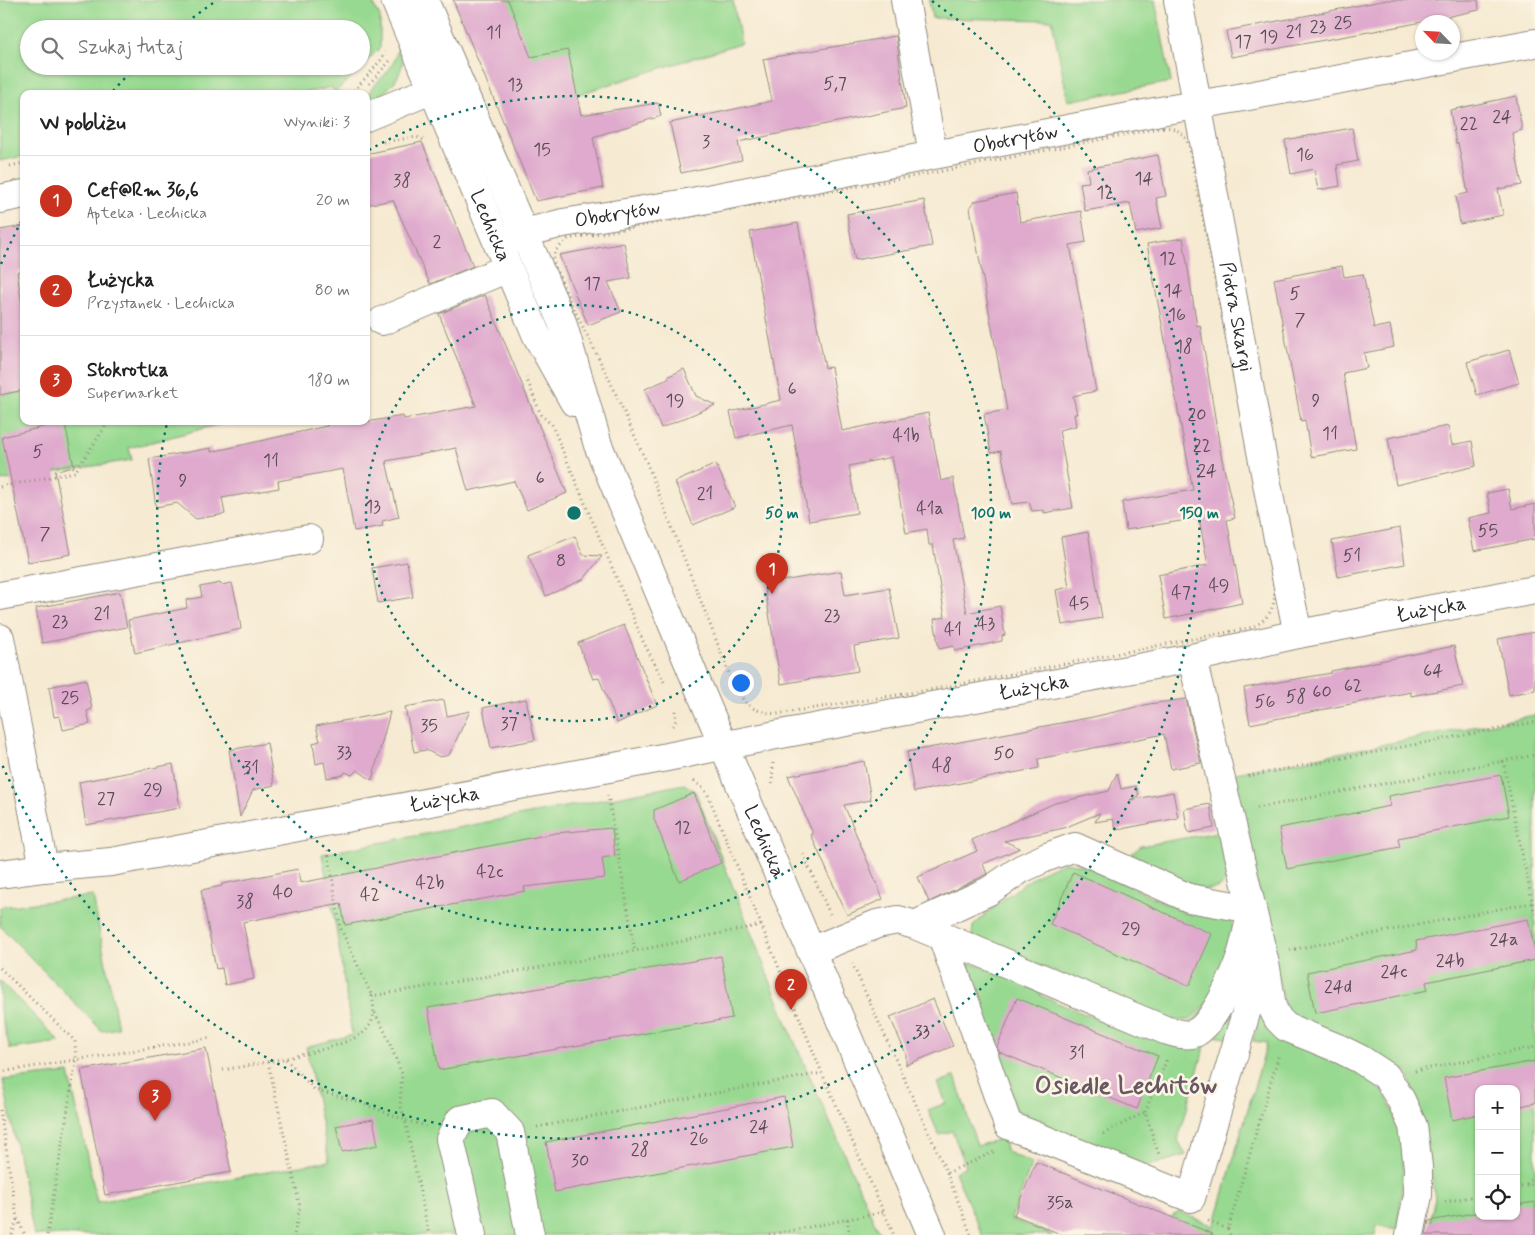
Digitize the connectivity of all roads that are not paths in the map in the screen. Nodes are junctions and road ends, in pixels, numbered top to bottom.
1 (395, 0) edge
2 (424, 0) edge
3 (905, 0) edge
4 (1178, 0) edge
5 (1535, 43) edge
6 (458, 79) junction
7 (433, 89) junction
8 (1197, 105) junction
9 (370, 115) edge
10 (933, 154) junction
11 (20, 195) edge
12 (0, 199) edge
13 (524, 234) junction
14 (503, 257) junction
15 (382, 321) dead end
16 (598, 445) junction
17 (309, 538) dead end
18 (1535, 590) edge
19 (0, 596) edge
20 (1298, 634) junction
21 (0, 638) edge
22 (1192, 658) junction
23 (724, 746) junction
24 (44, 868) junction
25 (0, 874) edge
26 (1252, 909) junction
27 (916, 925) junction
28 (942, 936) junction
29 (811, 951) junction
30 (1263, 955) junction
31 (472, 1235) edge
32 (530, 1235) edge
33 (932, 1235) edge
34 (1410, 1235) edge

1 - 7 street, Lechicka
2 - 6 street, Lechicka
3 - 10 street
4 - 8 street, Piotra Skargi
5 - 8 street, Obotrytów
6 - 7 street
6 - 13 street, Lechicka
7 - 9 street
7 - 14 street, Lechicka
8 - 10 street, Obotrytów
8 - 20 street, Piotra Skargi
10 - 13 street, Obotrytów
11 - 12 street
13 - 14 street, Obotrytów
13 - 16 street, Lechicka
14 - 15 street, Obotrytów
14 - 16 street, Lechicka
16 - 23 street, Lechicka
17 - 19 street
18 - 20 street, Łużycka
20 - 22 street, Łużycka
21 - 24 street
22 - 23 street, Łużycka
22 - 26 street
23 - 24 street, Łużycka
23 - 29 street, Lechicka
24 - 25 street, Łużycka
26 - 27 street
26 - 28 street
26 - 30 street
27 - 28 street
27 - 29 street
28 - 30 street
29 - 33 street, Lechicka
30 - 34 street
31 - 32 street

